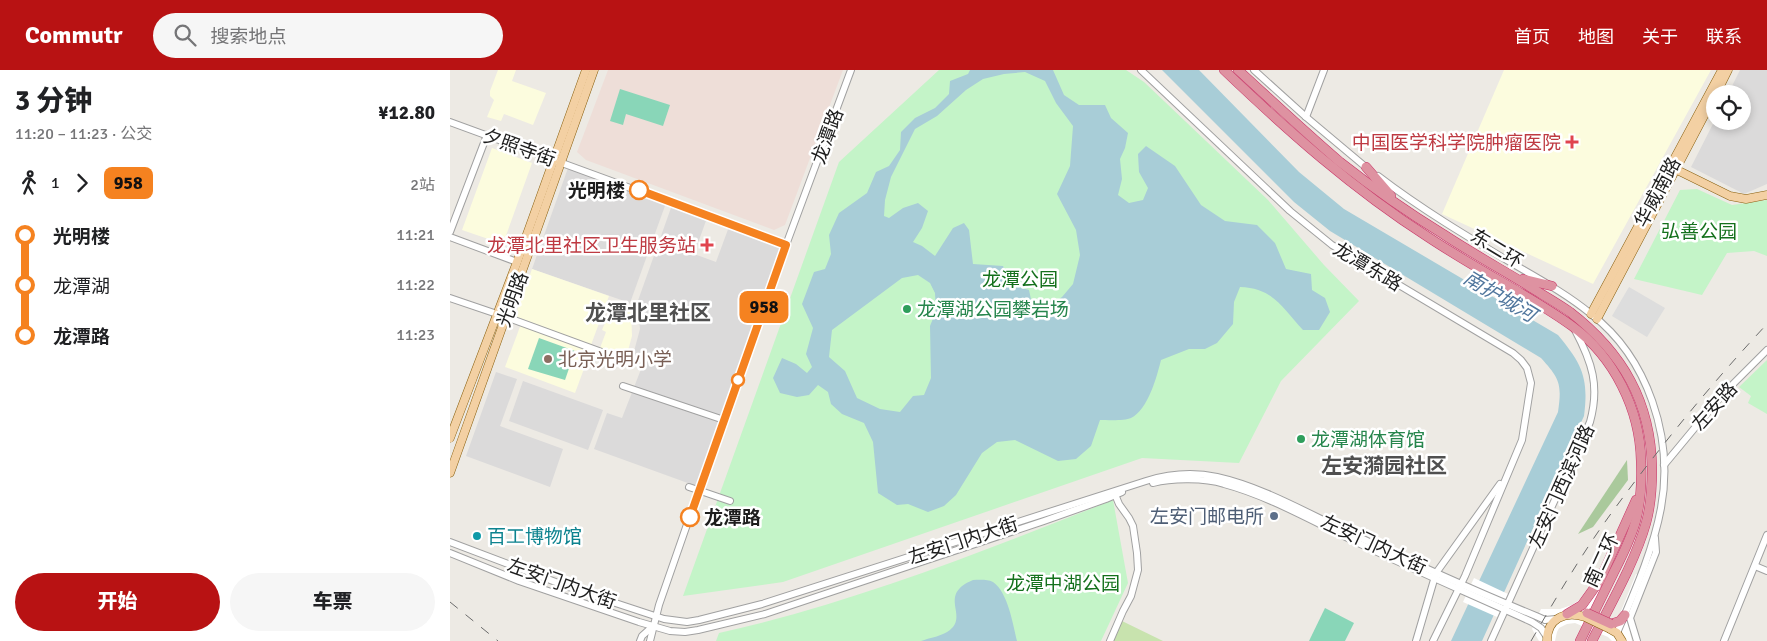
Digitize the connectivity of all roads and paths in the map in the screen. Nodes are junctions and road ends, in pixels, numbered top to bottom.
1 (586, 70) edge
2 (594, 70) edge
3 (851, 70) edge
4 (1141, 70) edge
5 (1224, 70) edge
6 (1238, 70) edge
7 (1254, 70) edge
8 (1324, 70) edge
9 (1722, 70) edge
10 (1728, 70) edge
11 (1720, 85) edge
12 (1706, 111) edge
13 (1306, 117) junction
14 (450, 122) edge
15 (487, 135) junction
16 (557, 162) junction
17 (1366, 168) junction
18 (1676, 169) junction
19 (1767, 195) edge
20 (1401, 207) junction
21 (450, 232) edge
22 (450, 237) edge
23 (786, 245) junction
24 (517, 262) junction
25 (1514, 277) junction
26 (1552, 286) junction
27 (450, 298) edge
28 (497, 314) junction
29 (1594, 316) junction
30 (506, 317) junction
31 (1574, 327) junction
32 (1767, 350) edge
33 (629, 362) dead end
34 (623, 386) dead end
35 (724, 420) junction
36 (450, 438) edge
37 (1664, 465) junction
38 (450, 472) edge
39 (1506, 475) junction
40 (689, 487) dead end
41 (1641, 488) junction
42 (699, 490) junction
43 (1115, 493) junction
44 (730, 501) dead end
45 (1650, 506) joint
46 (1655, 535) junction
47 (1767, 535) edge
48 (450, 542) edge
49 (450, 553) edge
50 (1755, 566) junction
51 (1767, 571) edge
52 (1435, 576) junction
53 (1600, 580) junction
54 (1460, 586) junction
55 (1505, 606) junction
56 (1567, 614) junction
57 (1625, 614) joint
58 (1586, 615) junction
59 (656, 616) junction
60 (1556, 619) junction
61 (652, 627) junction
62 (1613, 629) junction
63 (1547, 639) edge
64 (642, 641) edge
65 (650, 641) edge
66 (655, 641) edge
67 (1110, 641) edge
68 (1416, 641) edge
69 (1433, 641) edge
70 (1491, 641) edge
71 (1580, 641) edge
72 (1592, 641) edge
73 (1622, 641) edge
74 (1637, 641) edge
75 (1724, 641) edge

1 - 16 main road, 光明路
2 - 16 main road, 光明路
3 - 23 street, 龙潭路
4 - 39 street, 龙潭东路
5 - 31 highway, 东二环
6 - 20 highway, 东二环
7 - 13 street
8 - 13 street
9 - 29 main road, 华威南路
10 - 11 main road, 华威南路
12 - 18 main road, 华威南路
13 - 17 street
14 - 15 street, 夕照寺街
15 - 16 street, 夕照寺街
15 - 21 street
16 - 23 street, 夕照寺街
16 - 24 main road, 光明路
16 - 30 main road, 光明路
17 - 20 highway
17 - 26 street
18 - 19 main road
18 - 29 main road, 华威南路
20 - 25 highway, 东二环
22 - 24 street
23 - 35 street, 龙潭路
24 - 28 main road, 光明路
25 - 26 highway
25 - 45 highway, 东二环
26 - 29 street
27 - 28 street
28 - 36 main road, 光明路
29 - 37 street
30 - 33 street
30 - 38 main road, 光明路
31 - 41 highway, 东二环
31 - 55 street, 左安门西滨河路
32 - 37 street, 左安路
34 - 35 street
35 - 42 street, 龙潭路
37 - 46 street
39 - 52 street, 龙潭东路
39 - 54 street, 龙潭东路
40 - 42 street
41 - 53 highway
41 - 71 highway, 南二环
42 - 44 street
42 - 59 street, 龙潭路
43 - 52 street, 左安门内大街
43 - 59 street, 左安门内大街
43 - 61 street, 左安门内大街
43 - 67 street
45 - 72 highway, 南二环
46 - 57 street
46 - 74 street
47 - 50 street
48 - 59 street, 左安门内大街
49 - 61 street, 左安门内大街
50 - 51 street
50 - 75 street
52 - 54 street, 左安门内大街
52 - 68 street, 龙潭东路
53 - 56 highway
53 - 58 highway
54 - 55 street, 左安门内大街
54 - 69 street, 龙潭东路
55 - 60 street
55 - 63 street
55 - 70 street, 左安门西滨河路
56 - 58 main road
56 - 60 main road
57 - 62 highway
58 - 62 highway, bridge
59 - 61 street, 龙潭路
60 - 63 main road
61 - 64 street, 龙潭路
61 - 65 street, 龙潭路
61 - 66 street
62 - 73 main road

